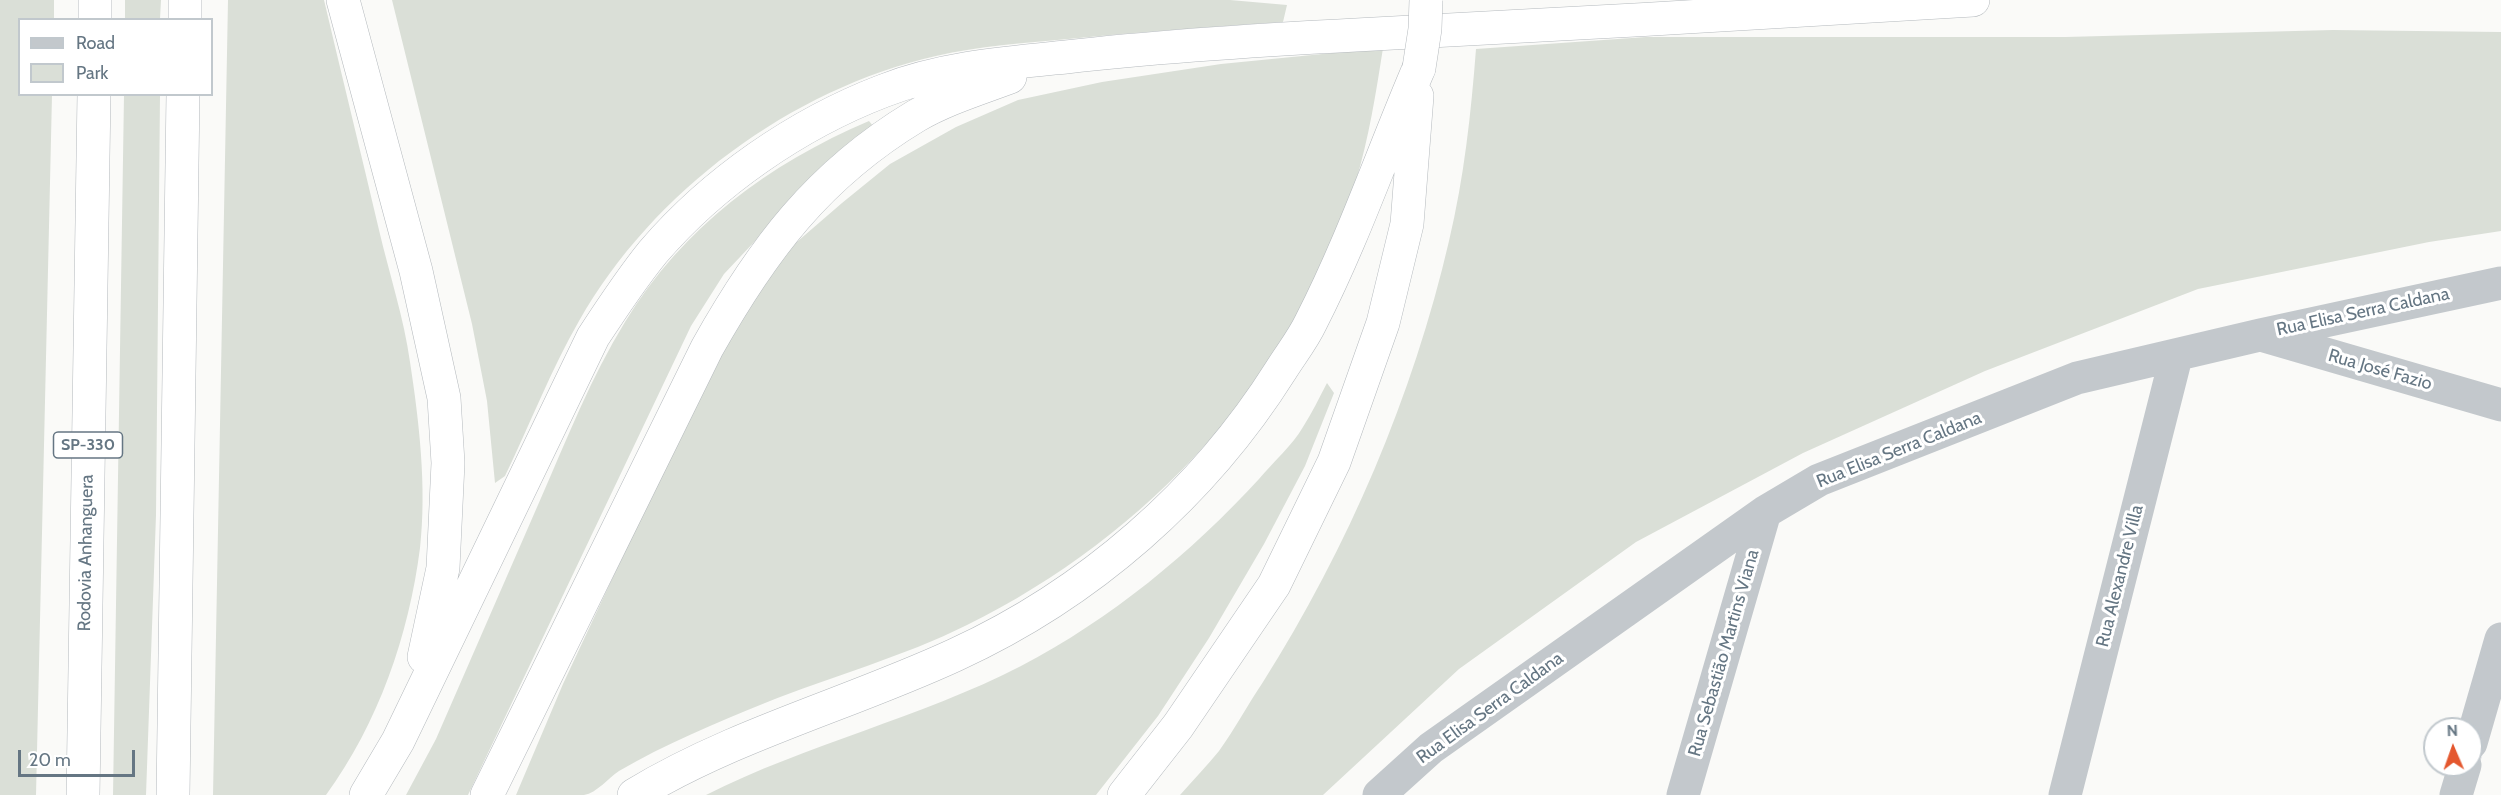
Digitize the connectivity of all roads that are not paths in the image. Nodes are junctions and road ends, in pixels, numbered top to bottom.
1 (95, 0) edge
2 (185, 0) edge
3 (343, 0) edge
4 (1426, 0) edge
5 (1973, 0) edge
6 (95, 18) edge
7 (184, 18) edge
8 (1068, 56) junction
9 (1419, 68) junction
10 (94, 96) edge
11 (183, 96) edge
12 (2501, 283) edge
13 (2260, 335) junction
14 (2176, 357) junction
15 (2501, 405) edge
16 (1765, 512) junction
17 (2501, 639) edge
18 (2478, 717) edge
19 (405, 728) junction
20 (2461, 777) edge
21 (83, 795) edge
22 (173, 795) edge
23 (366, 795) edge
24 (487, 795) edge
25 (634, 795) edge
26 (1124, 795) edge
27 (1379, 795) edge
28 (1683, 795) edge
29 (2065, 795) edge
30 (2456, 795) edge

1 - 6 highway
2 - 7 highway
3 - 19 highway
4 - 9 highway, bridge
5 - 8 highway
8 - 19 highway
8 - 24 highway
9 - 25 highway
9 - 26 highway
10 - 21 highway, Rodovia Anhanguera / SP-330
11 - 22 highway
12 - 13 street, Rua Elisa Serra Caldana
13 - 14 street, Rua Elisa Serra Caldana
13 - 15 street, Rua José Fazio
14 - 16 street, Rua Elisa Serra Caldana
14 - 29 street, Rua Alexandre Villa
16 - 27 street, Rua Elisa Serra Caldana
16 - 28 street, Rua Sebastião Martins Viana
17 - 18 street
19 - 23 highway
20 - 30 street

